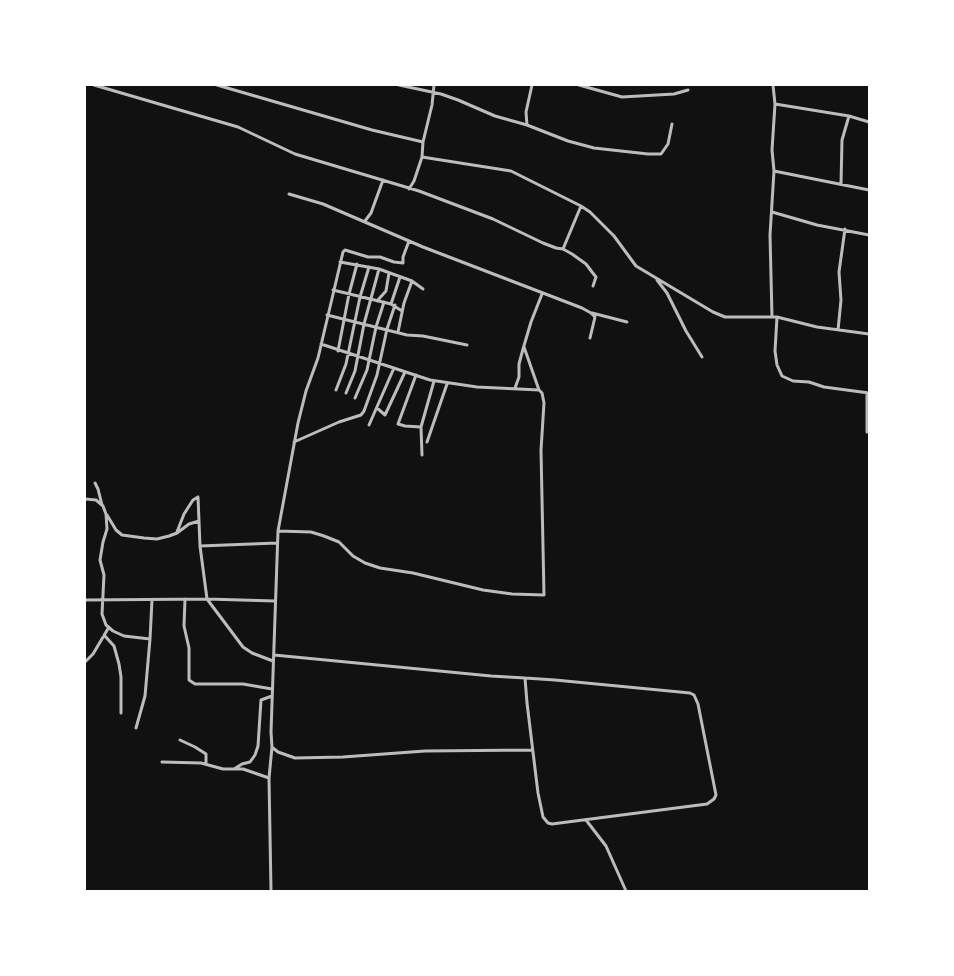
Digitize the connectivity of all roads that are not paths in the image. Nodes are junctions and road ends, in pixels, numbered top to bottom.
1 (94, 85) edge
2 (217, 85) edge
3 (399, 85) edge
4 (434, 85) edge
5 (532, 85) edge
6 (579, 85) edge
7 (774, 85) edge
8 (688, 90) dead end
9 (432, 91) junction
10 (775, 104) junction
11 (849, 116) junction
12 (869, 122) edge
13 (672, 124) dead end
14 (527, 125) junction
15 (423, 142) junction
16 (422, 157) junction
17 (774, 171) junction
18 (383, 180) junction
19 (840, 184) junction
20 (409, 189) junction
21 (869, 190) edge
22 (289, 194) dead end
23 (581, 206) junction
24 (772, 212) junction
25 (365, 222) junction
26 (845, 229) junction
27 (869, 235) edge
28 (409, 241) junction
29 (563, 249) junction
30 (340, 262) junction
31 (357, 264) junction
32 (369, 267) junction
33 (380, 269) junction
34 (389, 273) junction
35 (400, 277) junction
36 (655, 277) junction
37 (412, 281) junction
38 (593, 286) dead end
39 (424, 289) dead end
40 (333, 290) junction
41 (349, 294) junction
42 (542, 294) junction
43 (360, 297) junction
44 (372, 300) junction
45 (378, 301) junction
46 (384, 302) junction
47 (404, 303) junction
48 (393, 305) junction
49 (402, 311) junction
50 (591, 313) junction
51 (328, 315) junction
52 (775, 317) junction
53 (344, 319) junction
54 (355, 322) junction
55 (627, 322) dead end
56 (364, 324) junction
57 (376, 327) junction
58 (387, 329) junction
59 (838, 330) junction
60 (398, 332) junction
61 (869, 334) edge
62 (590, 338) dead end
63 (321, 344) junction
64 (467, 346) dead end
65 (524, 347) junction
66 (338, 351) junction
67 (348, 354) junction
68 (358, 357) junction
69 (702, 357) dead end
70 (370, 360) junction
71 (379, 363) junction
72 (394, 368) junction
73 (404, 372) junction
74 (416, 376) junction
75 (434, 381) junction
76 (448, 384) junction
77 (515, 388) junction
78 (336, 390) dead end
79 (539, 390) junction
80 (346, 393) dead end
81 (868, 393) edge
82 (356, 398) dead end
83 (378, 408) junction
84 (369, 425) dead end
85 (421, 427) junction
86 (867, 432) dead end
87 (294, 442) junction
88 (428, 442) dead end
89 (422, 455) dead end
90 (95, 483) dead end
91 (85, 499) edge
92 (103, 506) junction
93 (106, 514) junction
94 (199, 521) junction
95 (278, 531) junction
96 (177, 533) junction
97 (277, 543) junction
98 (200, 546) junction
99 (185, 599) junction
100 (207, 599) junction
101 (85, 600) edge
102 (103, 600) junction
103 (152, 600) junction
104 (275, 601) junction
105 (109, 627) junction
106 (104, 635) junction
107 (150, 640) junction
108 (274, 656) junction
109 (273, 661) junction
110 (85, 662) edge
111 (525, 678) junction
112 (272, 689) junction
113 (272, 696) junction
114 (121, 713) dead end
115 (136, 728) dead end
116 (180, 740) dead end
117 (272, 748) junction
118 (532, 750) junction
119 (162, 762) dead end
120 (206, 764) junction
121 (234, 769) junction
122 (269, 778) junction
123 (585, 819) junction
124 (271, 891) edge
125 (626, 891) edge

1 - 18 street
2 - 15 street
3 - 9 street
4 - 9 street
5 - 14 street
6 - 8 street
7 - 10 street
9 - 14 street
9 - 15 street
10 - 11 street
10 - 17 street
11 - 12 street
11 - 19 street
13 - 14 street
15 - 16 street
16 - 20 street
16 - 23 street
17 - 19 street
17 - 24 street
18 - 20 street
18 - 25 street
19 - 21 street
20 - 29 street
22 - 25 street
23 - 29 street
23 - 36 street
24 - 26 street
24 - 52 street
25 - 28 street
26 - 27 street
26 - 59 street
28 - 30 street
28 - 42 street
29 - 38 street
30 - 31 street
30 - 40 street
31 - 32 street
31 - 41 street
32 - 33 street
32 - 43 street
33 - 34 street
33 - 44 street
34 - 35 street
34 - 45 street
35 - 37 street
35 - 48 street
36 - 52 street
36 - 69 street
37 - 39 street
37 - 47 street
40 - 41 street
40 - 51 street
41 - 43 street
41 - 53 street
42 - 50 street
42 - 65 street
43 - 44 street
43 - 54 street
44 - 45 street
44 - 56 street
45 - 46 street
46 - 48 street
46 - 57 street
47 - 48 street
47 - 49 street
48 - 49 street
48 - 58 street
49 - 60 street
50 - 55 street
50 - 62 street
51 - 53 street
51 - 63 street
52 - 59 street
52 - 81 street
53 - 54 street
53 - 66 street
54 - 56 street
54 - 67 street
56 - 57 street
56 - 68 street
57 - 58 street
57 - 70 street
58 - 60 street
58 - 71 street
59 - 61 street
60 - 64 street
63 - 66 street
63 - 87 street
65 - 77 street
65 - 79 street
66 - 67 street
67 - 68 street
67 - 78 street
68 - 70 street
68 - 80 street
70 - 71 street
70 - 82 street
71 - 72 street
71 - 87 street
72 - 73 street
72 - 83 street
73 - 74 street
73 - 83 street
74 - 75 street
74 - 85 street
75 - 76 street
75 - 85 street
76 - 77 street
76 - 88 street
77 - 79 street
79 - 95 street
81 - 86 street
83 - 84 street
85 - 89 street
87 - 95 street
90 - 92 street
91 - 92 street
92 - 93 street
93 - 96 street
93 - 102 street
94 - 96 street
94 - 96 street
94 - 98 street
95 - 97 street
97 - 98 street
97 - 104 street
98 - 100 street
99 - 100 street
99 - 103 street
99 - 112 street
100 - 104 street
100 - 109 street
101 - 102 street
102 - 103 street
102 - 105 street
103 - 107 street
104 - 108 street
105 - 106 street
105 - 107 street
106 - 110 street
106 - 114 street
107 - 115 street
108 - 109 street
108 - 111 street
109 - 112 street
111 - 118 street
111 - 123 street
112 - 113 street
113 - 117 street
113 - 121 street
116 - 120 street
117 - 118 street
117 - 122 street
118 - 123 street
119 - 120 street
120 - 121 street
121 - 122 street
122 - 124 street
123 - 125 street

